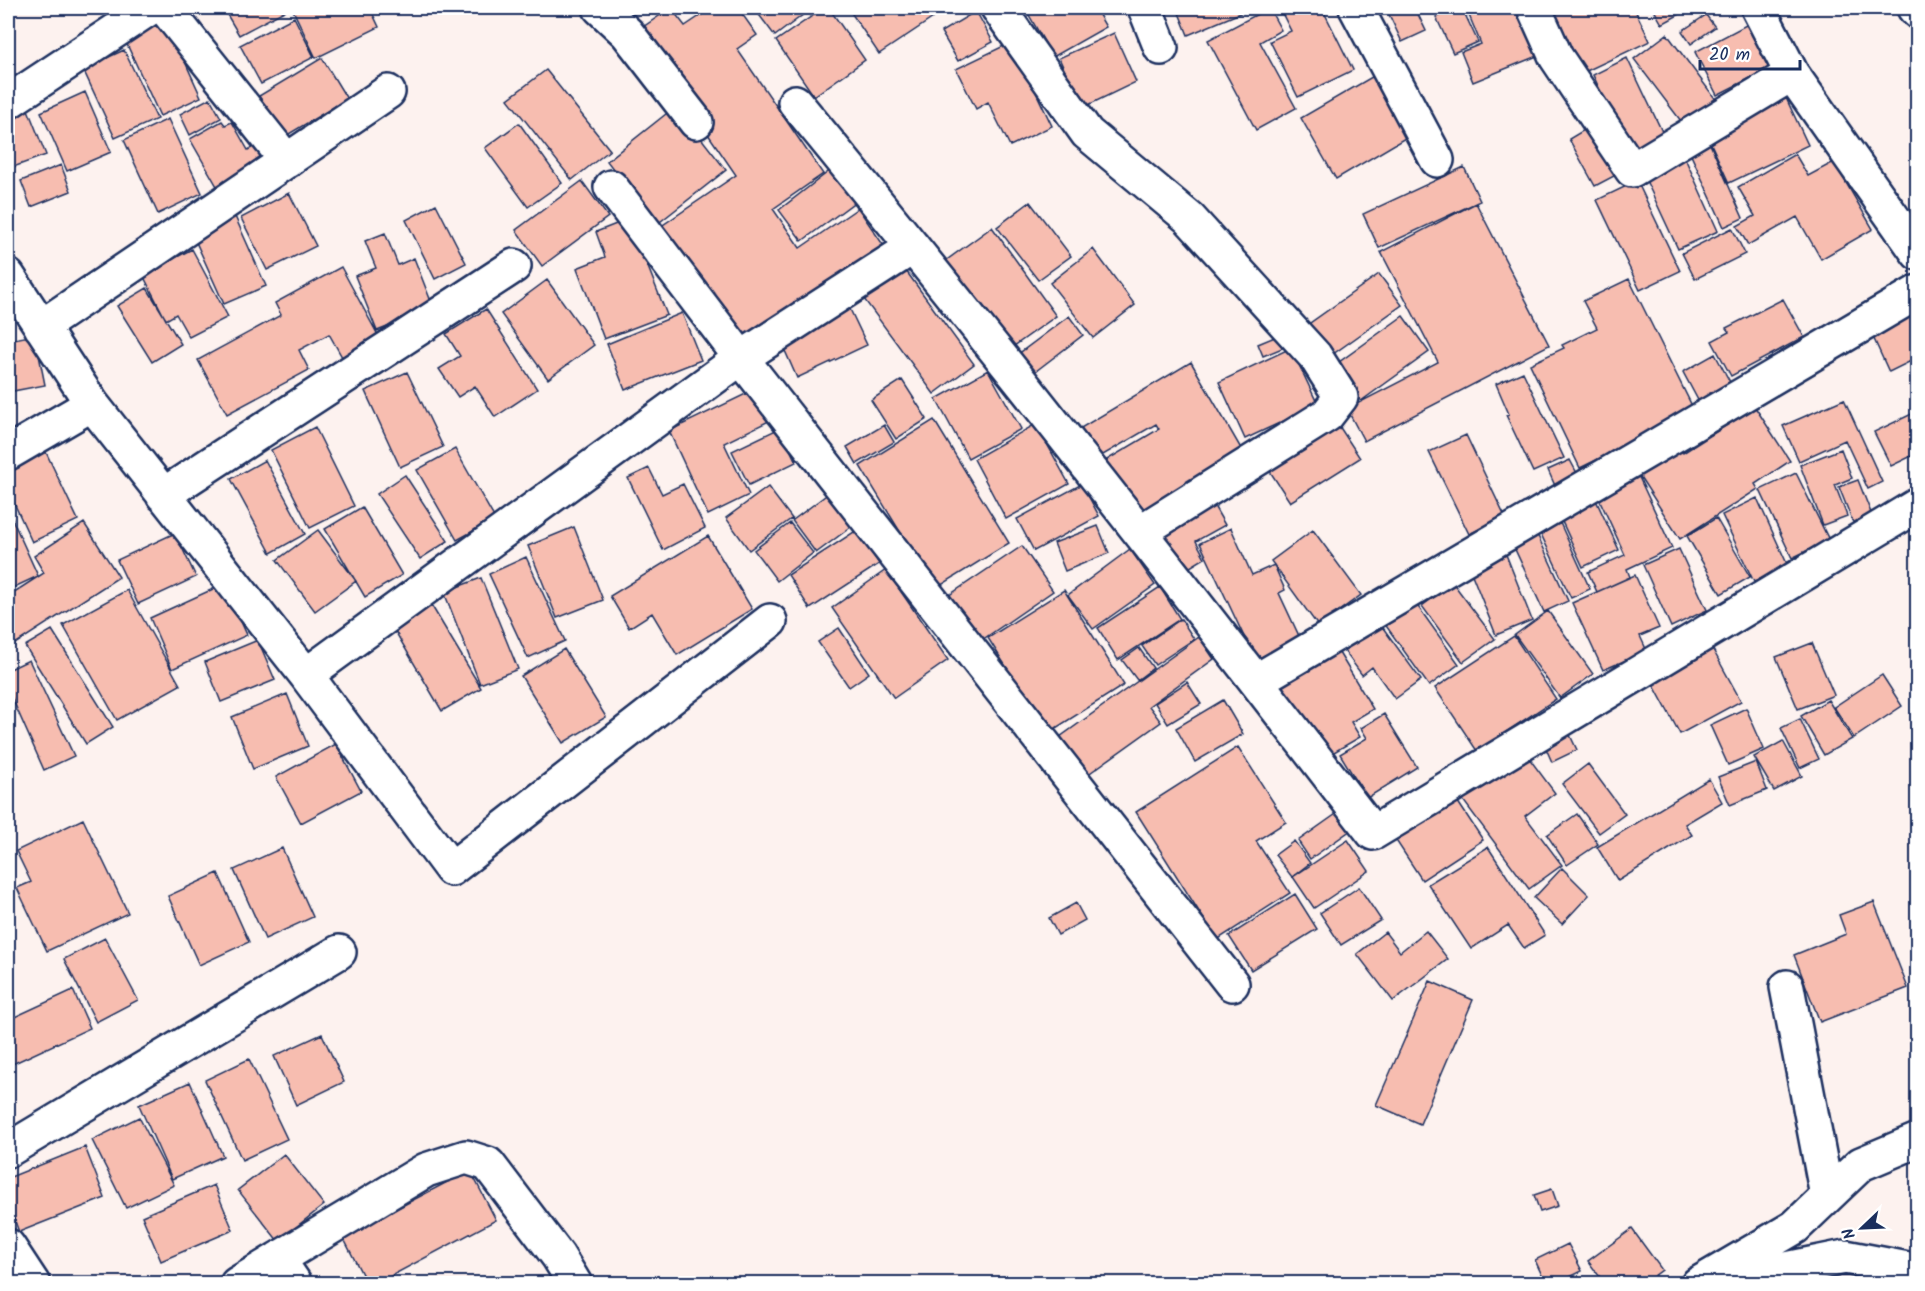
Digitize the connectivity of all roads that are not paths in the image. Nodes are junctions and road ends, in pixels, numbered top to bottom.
1 (150, 8) edge
2 (165, 8) edge
3 (600, 8) edge
4 (998, 8) edge
5 (1145, 8) edge
6 (1356, 8) edge
7 (1534, 8) edge
8 (1758, 8) edge
9 (1914, 8) edge
10 (1917, 12) edge
11 (1161, 48) dead end
12 (1792, 74) junction
13 (388, 92) dead end
14 (8, 102) edge
15 (795, 102) dead end
16 (696, 122) dead end
17 (1437, 160) dead end
18 (287, 161) junction
19 (611, 187) dead end
20 (913, 247) junction
21 (1917, 253) edge
22 (514, 266) dead end
23 (8, 276) edge
24 (1917, 292) edge
25 (41, 327) junction
26 (741, 358) junction
27 (92, 404) junction
28 (8, 453) edge
29 (163, 495) junction
30 (1917, 505) edge
31 (1140, 532) junction
32 (770, 621) dead end
33 (306, 675) junction
34 (1256, 681) junction
35 (339, 952) dead end
36 (1232, 984) dead end
37 (1787, 987) dead end
38 (1917, 1140) edge
39 (8, 1150) edge
40 (1827, 1196) junction
41 (8, 1246) edge
42 (1917, 1270) edge
43 (287, 1271) edge
44 (33, 1284) edge
45 (237, 1284) edge
46 (575, 1284) edge
47 (1698, 1284) edge
48 (1713, 1284) edge

1 - 14 street
2 - 18 street
3 - 16 street
4 - 31 street
5 - 11 street
6 - 17 street
7 - 12 street
8 - 12 street
9 - 10 street
12 - 21 street
13 - 18 street
15 - 20 street
18 - 25 street
19 - 26 street
20 - 26 street
20 - 31 street
22 - 29 street
23 - 25 street
24 - 34 street
25 - 27 street
26 - 33 street
26 - 36 street
27 - 28 street
27 - 29 street
29 - 33 street
30 - 34 street
31 - 34 street
32 - 33 street
35 - 39 street
37 - 40 street
38 - 40 street
40 - 47 street
41 - 44 street
42 - 48 street
43 - 45 street
43 - 46 street

